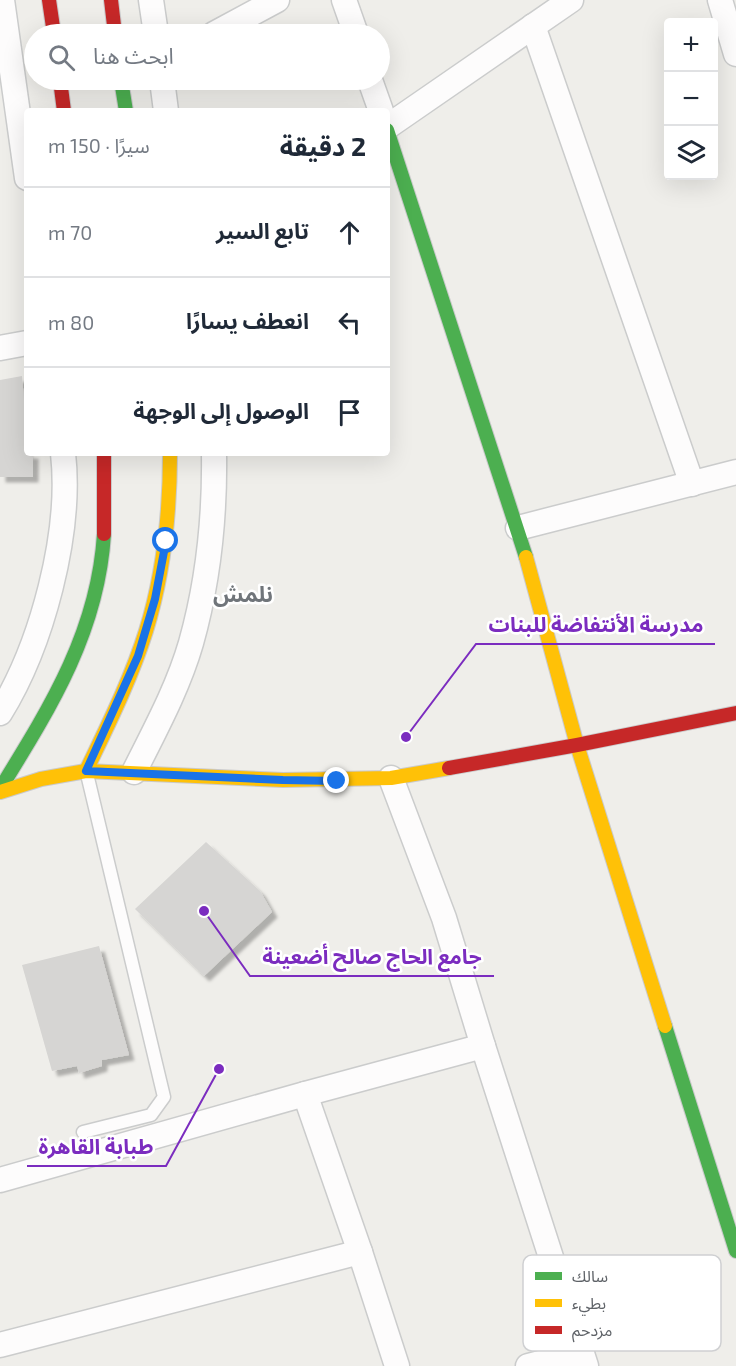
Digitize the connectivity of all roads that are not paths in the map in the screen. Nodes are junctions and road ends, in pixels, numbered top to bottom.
1 (2, 0) edge
2 (49, 0) edge
3 (111, 0) edge
4 (151, 0) edge
5 (277, 0) edge
6 (344, 0) edge
7 (571, 0) edge
8 (720, 0) edge
9 (53, 24) edge
10 (114, 24) edge
11 (155, 24) edge
12 (233, 24) edge
13 (352, 24) edge
14 (533, 26) junction
15 (4, 50) edge
16 (736, 54) edge
17 (61, 90) edge
18 (123, 90) edge
19 (163, 90) edge
20 (374, 90) edge
21 (63, 108) edge
22 (126, 108) edge
23 (166, 108) edge
24 (380, 108) edge
25 (390, 126) edge
26 (390, 137) edge
27 (24, 161) edge
28 (24, 344) edge
29 (0, 348) edge
30 (63, 456) edge
31 (104, 456) edge
32 (170, 456) edge
33 (214, 456) edge
34 (736, 472) edge
35 (692, 484) junction
36 (518, 528) junction
37 (0, 712) edge
38 (736, 713) edge
39 (577, 745) junction
40 (86, 771) junction
41 (134, 772) junction
42 (392, 778) junction
43 (0, 790) edge
44 (483, 1046) junction
45 (304, 1094) junction
46 (83, 1132) dead end
47 (0, 1180) edge
48 (730, 1210) edge
49 (360, 1251) junction
50 (736, 1251) edge
51 (550, 1255) edge
52 (0, 1346) edge
53 (584, 1359) edge
54 (397, 1366) edge
55 (528, 1366) edge

1 - 15 street
2 - 9 street
3 - 10 street
4 - 11 street
5 - 12 street
6 - 13 street
7 - 14 street
8 - 16 street
14 - 25 street
14 - 35 street
15 - 27 street
17 - 21 street
18 - 22 street
19 - 23 street
20 - 24 street
26 - 36 street
28 - 29 street
30 - 37 street
31 - 43 street
32 - 40 street
33 - 41 street
34 - 35 street
35 - 36 street
36 - 39 street
38 - 39 street
39 - 42 street
39 - 48 street
40 - 41 street
40 - 43 street
40 - 46 lane
41 - 42 street
42 - 44 street
44 - 45 street
44 - 51 street
45 - 47 street
45 - 49 street
48 - 50 street
49 - 52 street
49 - 54 street
53 - 55 street

